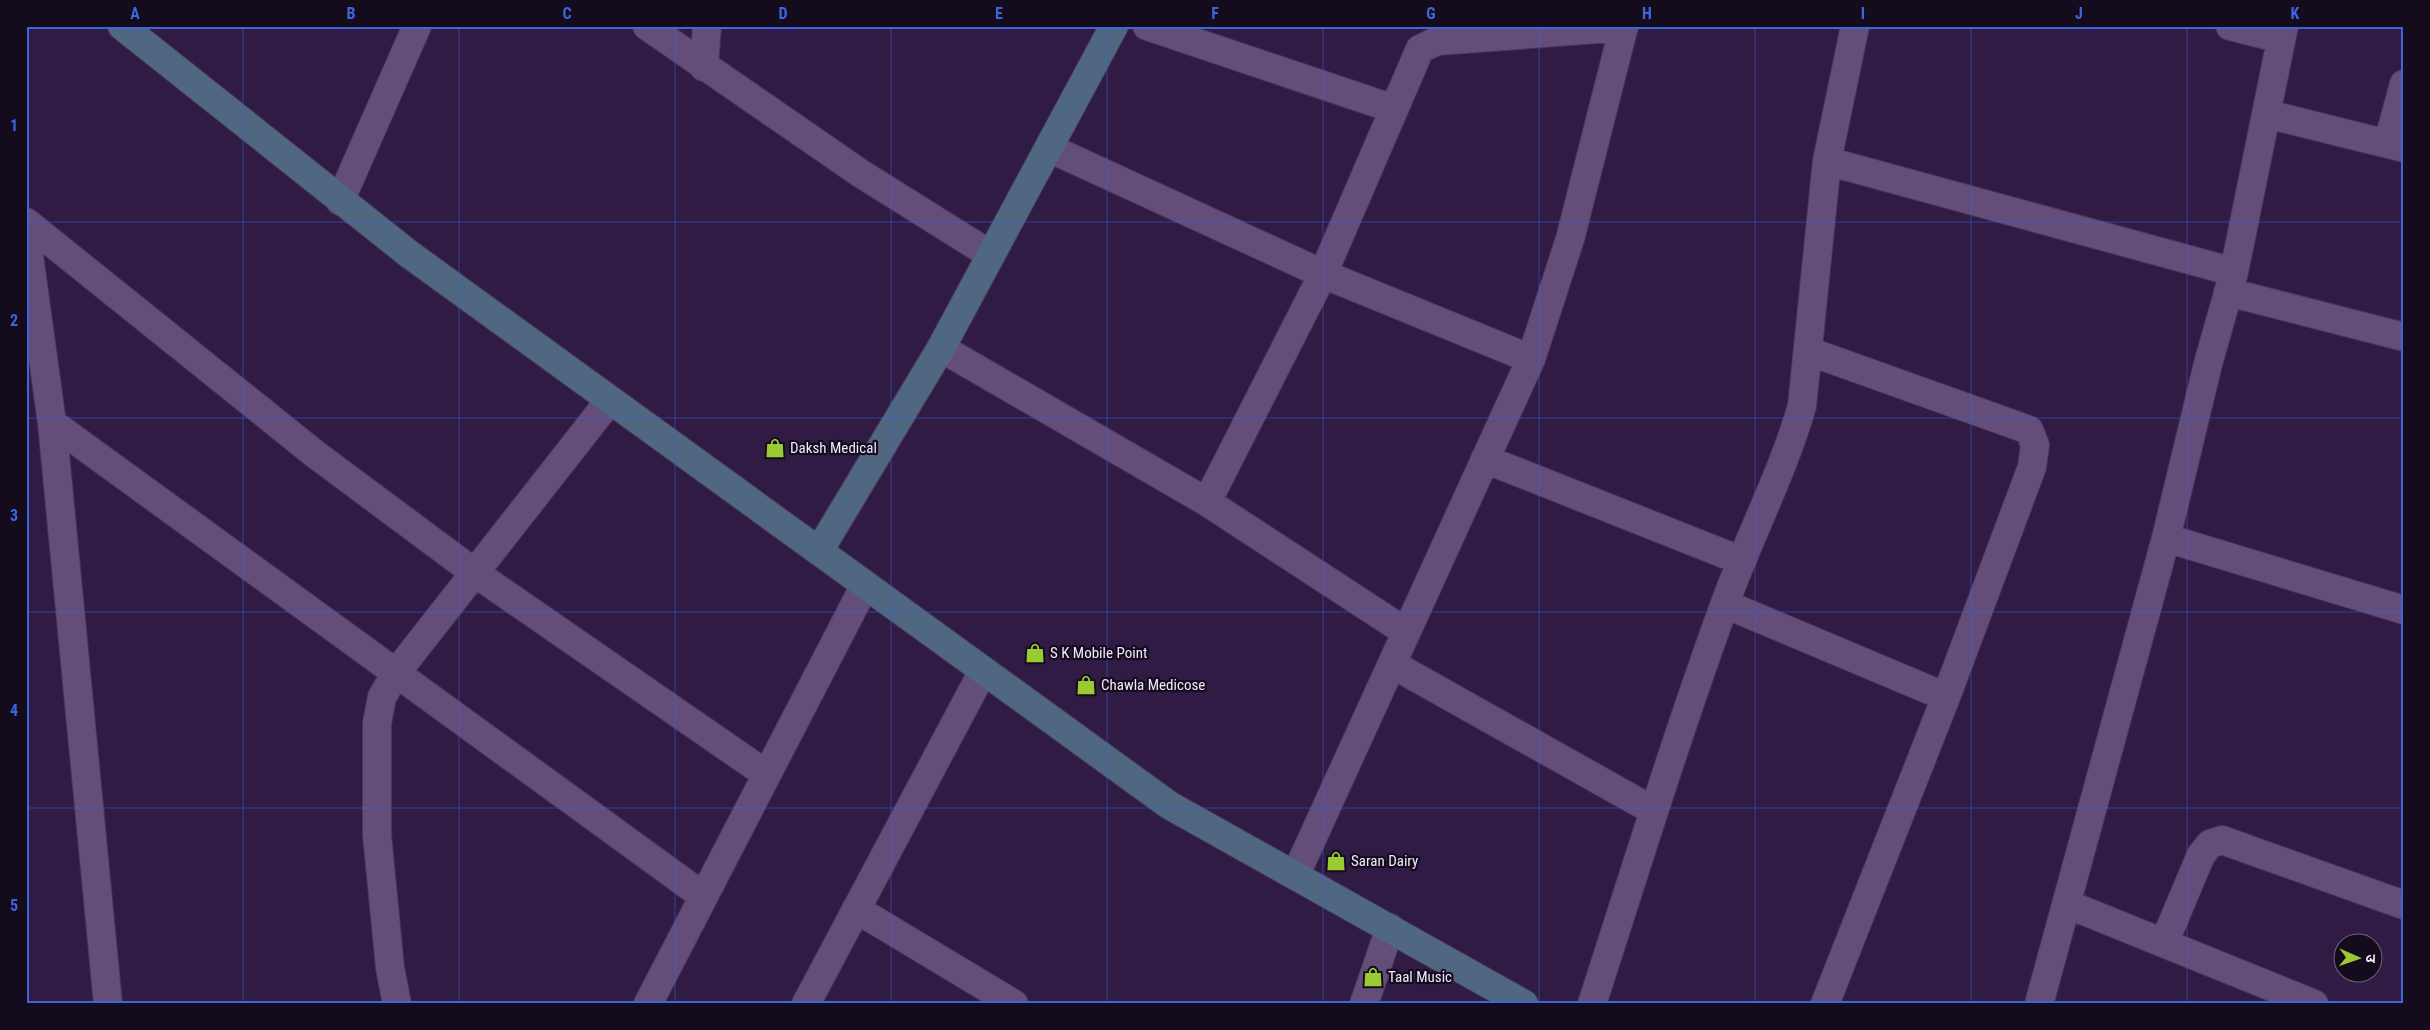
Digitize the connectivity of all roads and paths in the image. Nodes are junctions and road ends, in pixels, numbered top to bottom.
1 (122, 26) edge
2 (417, 26) edge
3 (647, 26) edge
4 (708, 26) edge
5 (1114, 26) edge
6 (1147, 26) edge
7 (1624, 26) edge
8 (1855, 26) edge
9 (2230, 26) edge
10 (2282, 33) edge
11 (704, 67) junction
12 (2404, 84) edge
13 (1394, 110) junction
14 (2267, 114) junction
15 (2396, 145) edge
16 (1049, 148) junction
17 (1828, 161) junction
18 (340, 200) junction
19 (26, 222) edge
20 (26, 234) edge
21 (991, 255) junction
22 (1323, 274) junction
23 (2231, 282) junction
24 (2404, 337) edge
25 (941, 348) junction
26 (1808, 351) junction
27 (1530, 359) junction
28 (610, 400) junction
29 (52, 423) junction
30 (1485, 459) junction
31 (1207, 502) junction
32 (2166, 538) junction
33 (819, 551) junction
34 (1742, 561) junction
35 (475, 573) junction
36 (865, 585) junction
37 (1725, 604) junction
38 (2404, 610) edge
39 (1406, 632) junction
40 (1392, 664) junction
41 (983, 671) junction
42 (396, 673) junction
43 (1946, 698) junction
44 (766, 774) junction
45 (1654, 811) junction
46 (1296, 874) junction
47 (703, 896) junction
48 (2067, 904) junction
49 (2404, 905) edge
50 (856, 909) junction
51 (1390, 928) junction
52 (2164, 943) junction
53 (108, 1004) edge
54 (397, 1004) edge
55 (648, 1004) edge
56 (806, 1004) edge
57 (1014, 1004) edge
58 (1364, 1004) edge
59 (1524, 1004) edge
60 (1592, 1004) edge
61 (1825, 1004) edge
62 (2039, 1004) edge
63 (2314, 1004) edge

1 - 18 main road
2 - 18 street
3 - 11 street
4 - 11 street
5 - 16 main road
6 - 13 street
7 - 13 street
7 - 27 street
8 - 17 street
9 - 10 street
10 - 14 street
11 - 21 street
12 - 15 street
13 - 22 street
14 - 15 street
14 - 23 street
16 - 21 main road
16 - 22 street
17 - 23 street
17 - 26 street
18 - 28 main road
19 - 35 street
20 - 29 street
21 - 25 main road
22 - 27 street
22 - 31 street
23 - 24 street
23 - 32 street
25 - 31 street
25 - 33 main road
26 - 34 street
26 - 43 street
27 - 30 street
28 - 33 main road
28 - 35 street
29 - 42 street
29 - 53 street
30 - 34 street
30 - 39 street
31 - 39 street
32 - 38 street
32 - 48 street
33 - 36 main road
34 - 37 street
35 - 42 street
35 - 44 street
36 - 41 main road
36 - 44 street
37 - 43 street
37 - 45 street
39 - 40 street
40 - 45 street
40 - 46 street
41 - 46 main road
41 - 50 street
42 - 47 street
42 - 54 street
43 - 61 street
44 - 47 street
45 - 60 street
46 - 51 main road
47 - 55 street
48 - 52 street
48 - 62 street
49 - 52 street
50 - 56 street
50 - 57 street
51 - 58 street
51 - 59 main road
52 - 63 street

